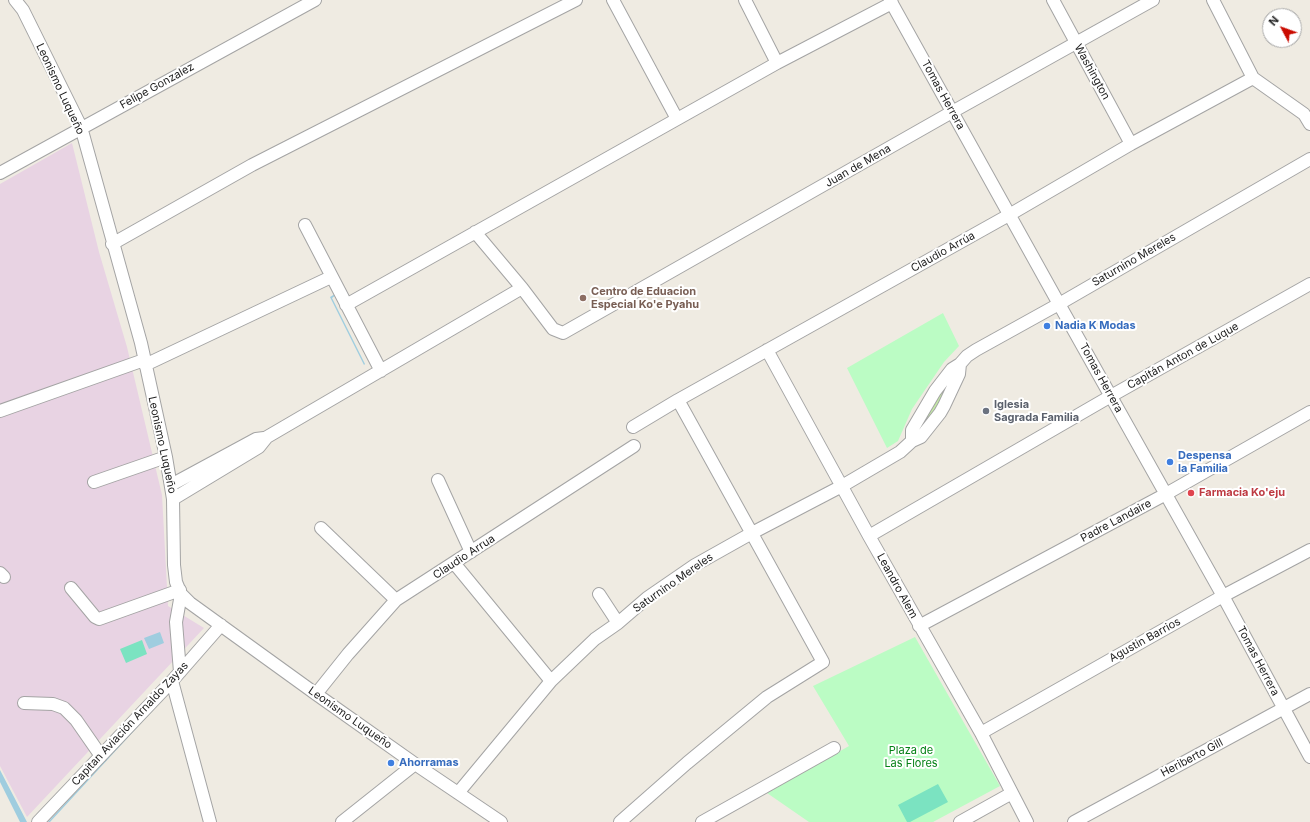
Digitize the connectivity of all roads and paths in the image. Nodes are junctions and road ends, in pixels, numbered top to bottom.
1 (16, 0) edge
2 (315, 0) edge
3 (576, 0) edge
4 (613, 0) edge
5 (745, 0) edge
6 (1053, 0) edge
7 (1153, 0) edge
8 (1213, 0) edge
9 (891, 2) edge
10 (1076, 43) junction
11 (777, 63) junction
12 (1253, 78) junction
13 (952, 112) junction
14 (677, 119) junction
15 (1310, 122) edge
16 (81, 127) junction
17 (1131, 144) junction
18 (1310, 159) edge
19 (0, 173) edge
20 (1010, 215) junction
21 (305, 225) dead end
22 (475, 232) junction
23 (112, 244) junction
24 (331, 277) junction
25 (1310, 284) edge
26 (522, 288) junction
27 (1059, 304) junction
28 (346, 305) junction
29 (767, 350) junction
30 (144, 362) junction
31 (381, 371) junction
32 (1111, 396) junction
33 (678, 400) junction
34 (0, 411) edge
35 (1310, 412) edge
36 (633, 427) dead end
37 (267, 437) junction
38 (634, 446) dead end
39 (166, 457) junction
40 (438, 480) dead end
41 (94, 482) dead end
42 (171, 485) junction
43 (842, 486) junction
44 (1166, 494) junction
45 (173, 499) junction
46 (321, 528) dead end
47 (752, 533) junction
48 (869, 536) junction
49 (1310, 550) edge
50 (471, 552) junction
51 (454, 563) junction
52 (71, 588) dead end
53 (181, 592) junction
54 (599, 594) dead end
55 (1223, 596) junction
56 (396, 600) junction
57 (618, 623) junction
58 (221, 624) junction
59 (919, 626) junction
60 (180, 672) junction
61 (172, 681) junction
62 (551, 681) junction
63 (316, 694) junction
64 (1310, 694) edge
65 (24, 703) dead end
66 (1284, 709) junction
67 (981, 733) junction
68 (834, 748) dead end
69 (100, 756) junction
70 (1310, 757) edge
71 (415, 764) junction
72 (458, 793) junction
73 (1012, 793) junction
74 (38, 822) edge
75 (210, 822) edge
76 (342, 822) edge
77 (501, 822) edge
78 (620, 822) edge
79 (702, 822) edge
80 (960, 822) edge
81 (1027, 822) edge
82 (1074, 822) edge

1 - 16 street, Leonismo Luqueño
2 - 16 street, Felipe Gonzalez
3 - 23 street
4 - 14 street
5 - 11 street
6 - 10 street, Washington
7 - 10 street, Juan de Mena
8 - 12 street
9 - 11 street
9 - 13 street, Tomas Herrera
10 - 13 street, Juan de Mena
10 - 17 street, Washington
11 - 14 street
12 - 15 street
12 - 17 street, Claudio Arrúa
13 - 20 street, Tomas Herrera
13 - 26 street, Juan de Mena
14 - 22 street
16 - 19 street, Felipe Gonzalez
16 - 23 street, Leonismo Luqueño
17 - 20 street, Claudio Arrúa
18 - 27 street, Saturnino Mereles
20 - 27 street, Tomas Herrera
20 - 29 street, Claudio Arrúa
21 - 24 street
22 - 26 street
22 - 28 street
23 - 30 street, Leonismo Luqueño
24 - 28 street
24 - 30 street
25 - 32 street, Capitán Anton de Luque
26 - 31 street
27 - 32 street, Tomas Herrera
27 - 43 street, Saturnino Mereles
28 - 31 street
29 - 33 street, Claudio Arrúa
29 - 43 street, Leandro Alem
30 - 34 street
30 - 39 street, Leonismo Luqueño
31 - 37 street
32 - 44 street, Tomas Herrera
32 - 48 street, Capitán Anton de Luque
33 - 36 street, Claudio Arrúa
33 - 47 street
35 - 44 street, Padre Landaire
37 - 42 street
37 - 45 street
38 - 50 street, Claudio Arrua
39 - 41 street
39 - 42 street, Leonismo Luqueño
40 - 50 street
42 - 45 street, Leonismo Luqueño
43 - 47 street, Saturnino Mereles
43 - 48 street, Leandro Alem
44 - 55 street, Tomas Herrera
44 - 59 street, Padre Landaire
45 - 53 street, Leonismo Luqueño
46 - 56 street
47 - 57 street, Saturnino Mereles
47 - 78 street
48 - 59 street, Leandro Alem
49 - 55 street, Agustin Barrios
50 - 51 street, Claudio Arrua
51 - 56 street, Claudio Arrua
51 - 62 street
52 - 53 street
53 - 58 street, Leonismo Luqueño
53 - 60 street
54 - 57 street
55 - 66 street, Tomas Herrera
55 - 67 street, Agustin Barrios
56 - 63 street, Claudio Arrua
57 - 62 street, Saturnino Mereles
58 - 60 street, Capitan Aviación Arnaldo Zayas
58 - 63 street, Leonismo Luqueño
59 - 67 street, Leandro Alem
60 - 61 street, Capitan Aviación Arnaldo Zayas
61 - 69 street, Capitan Aviación Arnaldo Zayas
61 - 75 street
62 - 72 street, Saturnino Mereles
63 - 71 street, Leonismo Luqueño
64 - 66 street, Heriberto Gill
65 - 69 street
66 - 70 street, Tomas Herrera
66 - 82 street, Heriberto Gill
67 - 73 street, Leandro Alem
68 - 79 street
69 - 74 street, Capitan Aviación Arnaldo Zayas
71 - 72 street, Leonismo Luqueño
71 - 76 street
72 - 77 street, Leonismo Luqueño
73 - 80 street
73 - 81 street, Leandro Alem

